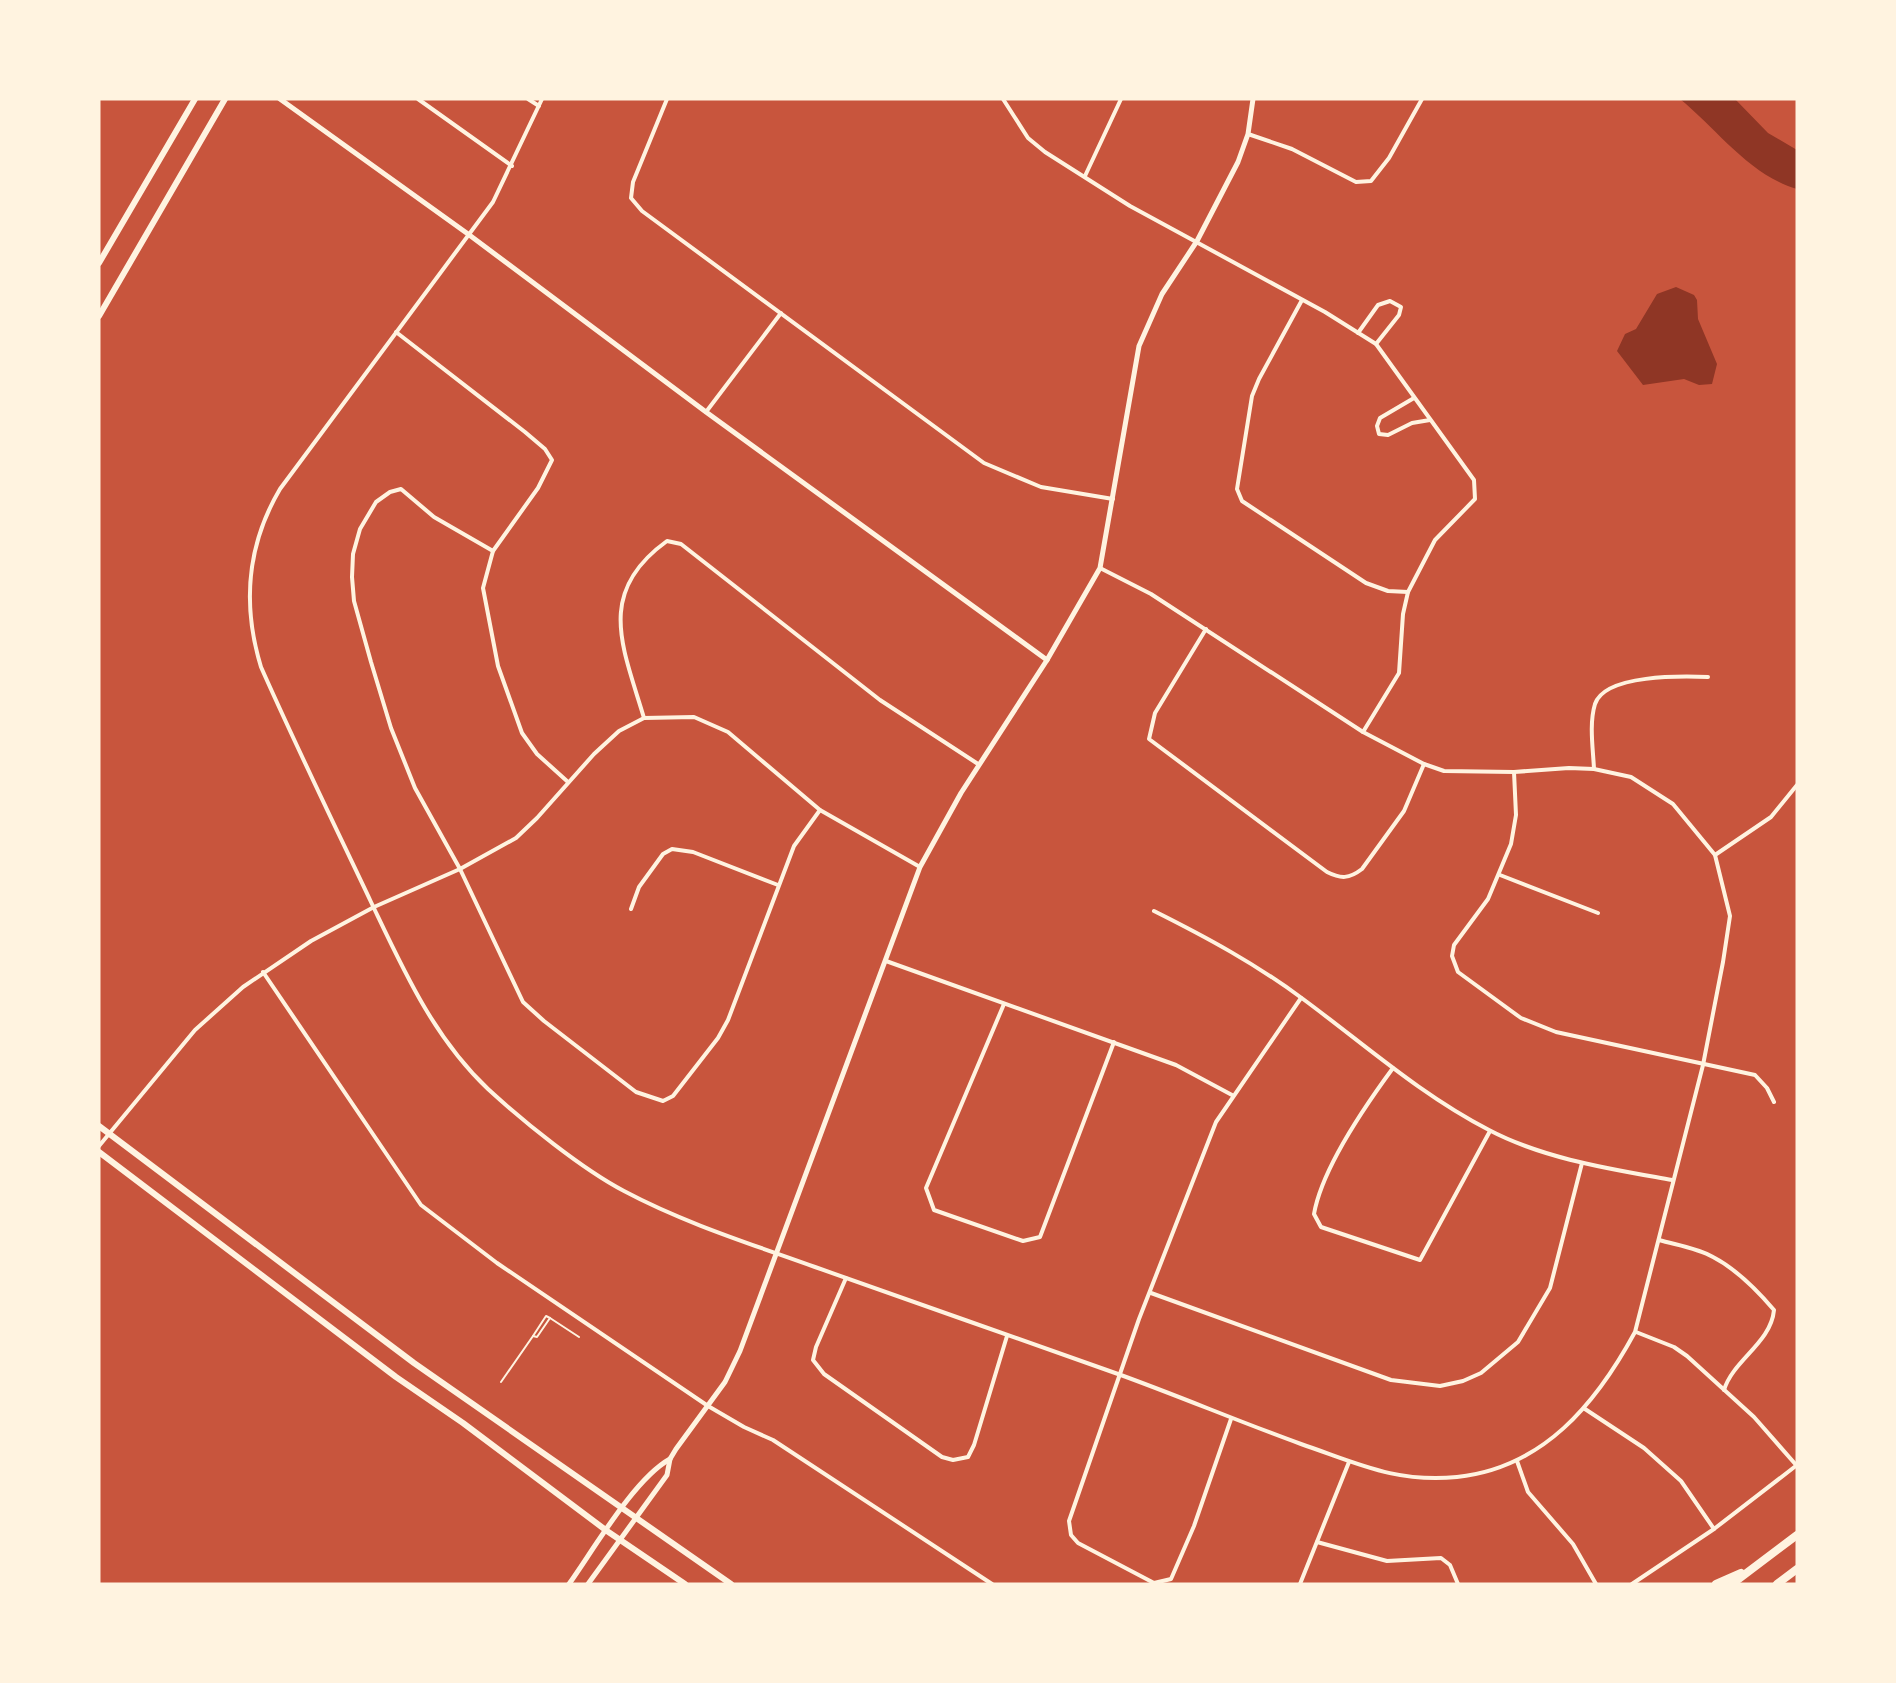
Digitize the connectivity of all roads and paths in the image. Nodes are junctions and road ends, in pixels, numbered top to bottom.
1 (195, 99) edge
2 (225, 99) edge
3 (282, 99) edge
4 (418, 99) edge
5 (528, 99) edge
6 (542, 99) edge
7 (667, 99) edge
8 (1004, 99) edge
9 (1121, 99) edge
10 (1253, 99) edge
11 (1422, 99) edge
12 (539, 106) junction
13 (1248, 134) junction
14 (512, 166) junction
15 (1085, 176) junction
16 (468, 234) junction
17 (1197, 241) junction
18 (99, 263) edge
19 (1302, 300) junction
20 (781, 313) junction
21 (99, 316) edge
22 (396, 332) junction
23 (1358, 333) junction
24 (1376, 344) junction
25 (1414, 398) junction
26 (706, 412) junction
27 (1430, 420) junction
28 (1113, 500) junction
29 (493, 551) junction
30 (1100, 568) junction
31 (1408, 592) junction
32 (1206, 629) junction
33 (1047, 660) junction
34 (1708, 677) dead end
35 (644, 718) junction
36 (1363, 732) junction
37 (978, 764) junction
38 (1424, 764) junction
39 (1594, 769) junction
40 (1514, 772) junction
41 (568, 782) junction
42 (1797, 785) edge
43 (820, 810) junction
44 (1715, 855) junction
45 (920, 867) junction
46 (459, 869) junction
47 (1500, 875) junction
48 (778, 885) junction
49 (374, 907) junction
50 (631, 909) dead end
51 (1154, 911) dead end
52 (1598, 913) dead end
53 (886, 961) junction
54 (263, 972) junction
55 (1301, 998) junction
56 (1004, 1004) junction
57 (1114, 1042) junction
58 (1703, 1065) junction
59 (1393, 1068) junction
60 (1232, 1095) junction
61 (1774, 1102) dead end
62 (99, 1126) edge
63 (1490, 1131) junction
64 (109, 1134) junction
65 (99, 1146) edge
66 (99, 1152) edge
67 (1582, 1163) junction
68 (1672, 1180) junction
69 (1659, 1240) junction
70 (774, 1252) junction
71 (846, 1278) junction
72 (1151, 1293) junction
73 (550, 1318) junction
74 (1635, 1332) junction
75 (532, 1336) junction
76 (1007, 1336) junction
77 (579, 1337) dead end
78 (1121, 1375) junction
79 (501, 1382) dead end
80 (1724, 1390) junction
81 (708, 1406) junction
82 (1585, 1409) junction
83 (1231, 1419) junction
84 (670, 1459) junction
85 (1517, 1461) junction
86 (1349, 1462) junction
87 (1797, 1466) edge
88 (622, 1509) junction
89 (635, 1518) junction
90 (1714, 1529) junction
91 (607, 1531) junction
92 (1797, 1535) edge
93 (621, 1540) junction
94 (1317, 1542) junction
95 (1756, 1566) junction
96 (1797, 1569) edge
97 (569, 1584) edge
98 (588, 1584) edge
99 (685, 1584) edge
100 (731, 1584) edge
101 (993, 1584) edge
102 (1300, 1584) edge
103 (1458, 1584) edge
104 (1596, 1584) edge
105 (1632, 1584) edge
106 (1716, 1584) edge
107 (1732, 1584) edge
108 (1777, 1584) edge

1 - 18 main road
2 - 21 main road
3 - 16 street
4 - 14 street
5 - 12 street
6 - 12 street
7 - 20 street
8 - 15 street
9 - 15 street
10 - 13 street
11 - 13 street
12 - 14 street
13 - 17 street
14 - 16 street
15 - 17 street
16 - 22 street
16 - 26 street
17 - 19 street
17 - 28 street
19 - 23 street
19 - 31 street
20 - 26 street
20 - 28 street
22 - 29 street
22 - 49 street
23 - 24 street
23 - 24 street
24 - 25 street
25 - 27 street
25 - 27 street
26 - 33 street
27 - 31 street
28 - 30 street
29 - 41 street
29 - 46 street
30 - 32 street
30 - 33 street
31 - 36 street
32 - 36 street
32 - 38 street
33 - 37 street
34 - 39 street
35 - 37 street
35 - 41 street
35 - 43 street
36 - 38 street
37 - 45 street
38 - 40 street
39 - 40 street
39 - 44 street
40 - 47 street
41 - 46 street
42 - 44 street
43 - 45 street
43 - 48 street
44 - 58 street
45 - 53 street
46 - 48 street
46 - 49 street
47 - 52 street
47 - 58 street
48 - 50 street
49 - 54 street
49 - 70 street
51 - 55 street
53 - 56 street
53 - 70 street
54 - 64 street
54 - 81 street
55 - 59 street
55 - 60 street
56 - 57 street
56 - 57 street
57 - 60 street
58 - 61 street
58 - 68 street
59 - 63 street
59 - 63 street
60 - 72 street
62 - 64 main road
63 - 67 street
64 - 65 street
64 - 88 main road
66 - 91 main road
67 - 68 street
67 - 72 street
68 - 69 street
69 - 74 street
69 - 80 street
70 - 71 street
70 - 81 street
71 - 76 street
71 - 76 street
72 - 78 street
73 - 75 lane
73 - 75 lane
73 - 77 lane
74 - 80 street
74 - 82 street
75 - 79 lane
76 - 78 street
78 - 83 street
78 - 83 street
80 - 87 street
81 - 84 street
81 - 101 street
82 - 85 street
82 - 90 street
83 - 86 street
84 - 88 street
84 - 89 street
85 - 86 street
85 - 104 street
86 - 94 street
87 - 90 street
88 - 89 main road
88 - 91 street
89 - 93 street
89 - 100 main road
90 - 105 street
91 - 93 main road
91 - 97 street
92 - 95 highway
93 - 98 street
93 - 99 main road
94 - 102 street
94 - 103 street
95 - 106 highway
95 - 107 highway
96 - 108 highway

